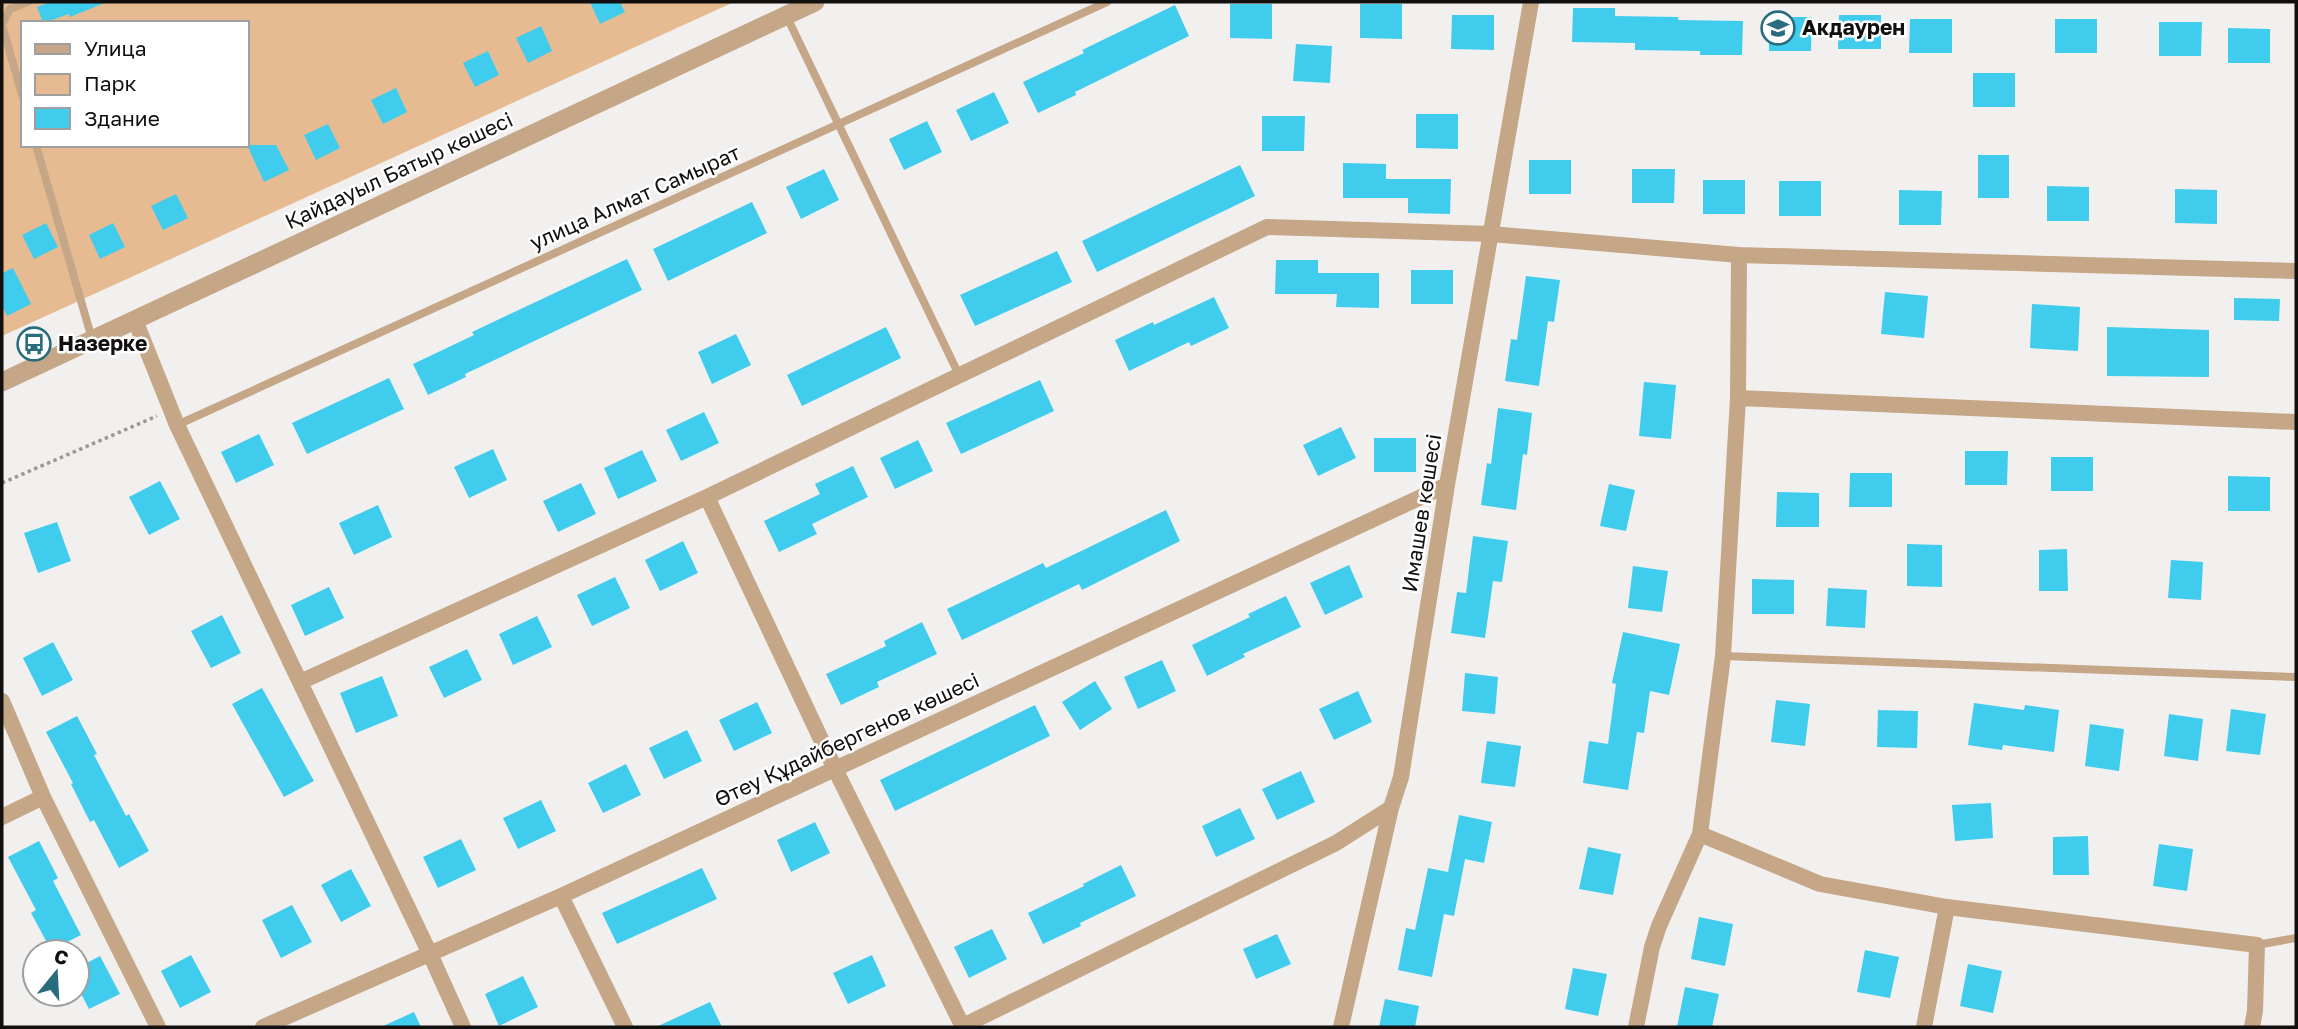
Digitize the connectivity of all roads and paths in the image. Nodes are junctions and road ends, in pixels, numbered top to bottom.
1 (28, 2) edge
2 (815, 2) edge
3 (1107, 2) edge
4 (1531, 2) edge
5 (786, 15) junction
6 (2, 24) edge
7 (21, 91) edge
8 (839, 125) junction
9 (37, 147) edge
10 (1490, 234) junction
11 (1739, 255) junction
12 (2296, 271) edge
13 (135, 320) junction
14 (92, 339) junction
15 (959, 375) junction
16 (2, 382) edge
17 (1738, 398) junction
18 (174, 418) junction
19 (2296, 422) edge
20 (2, 483) edge
21 (1447, 485) junction
22 (707, 497) junction
23 (1723, 656) junction
24 (2296, 677) edge
25 (300, 682) junction
26 (2, 701) edge
27 (835, 769) junction
28 (43, 797) junction
29 (1391, 808) junction
30 (2, 817) edge
31 (1700, 835) junction
32 (561, 896) junction
33 (1947, 907) junction
34 (2296, 938) edge
35 (2257, 945) junction
36 (430, 954) junction
37 (963, 1026) edge
38 (158, 1027) edge
39 (263, 1027) edge
40 (463, 1027) edge
41 (625, 1027) edge
42 (1340, 1027) edge
43 (1636, 1027) edge
44 (1924, 1027) edge
45 (2252, 1027) edge

1 - 6 lane
2 - 5 street, Қайдауыл Батыр көшесі
3 - 8 lane, улица Алмат Самырат
4 - 10 street, Имашев көшесі
5 - 8 lane
5 - 13 street, Қайдауыл Батыр көшесі
6 - 7 lane
8 - 15 lane
8 - 18 lane, улица Алмат Самырат
9 - 14 lane
10 - 11 street
10 - 15 street
10 - 21 street, Имашев көшесі
11 - 12 street
11 - 17 street
13 - 14 street, Қайдауыл Батыр көшесі
13 - 18 street
14 - 16 street, Қайдауыл Батыр көшесі
15 - 22 street
17 - 19 street
17 - 23 street
18 - 20 path
18 - 25 street
21 - 27 street, Өтеу Құдайбергенов көшесі
21 - 29 street, Имашев көшесі
22 - 25 street
22 - 27 street
23 - 24 lane
23 - 31 street
25 - 36 street
26 - 28 street
27 - 32 street, Өтеу Құдайбергенов көшесі
27 - 37 street
28 - 30 street
28 - 38 street
29 - 37 street
29 - 42 street, Имашев көшесі
31 - 33 street
31 - 43 street
32 - 36 street, Өтеу Құдайбергенов көшесі
32 - 41 street
33 - 35 street
33 - 44 street
34 - 35 lane
35 - 45 street
36 - 39 street, Өтеу Құдайбергенов көшесі
36 - 40 street

